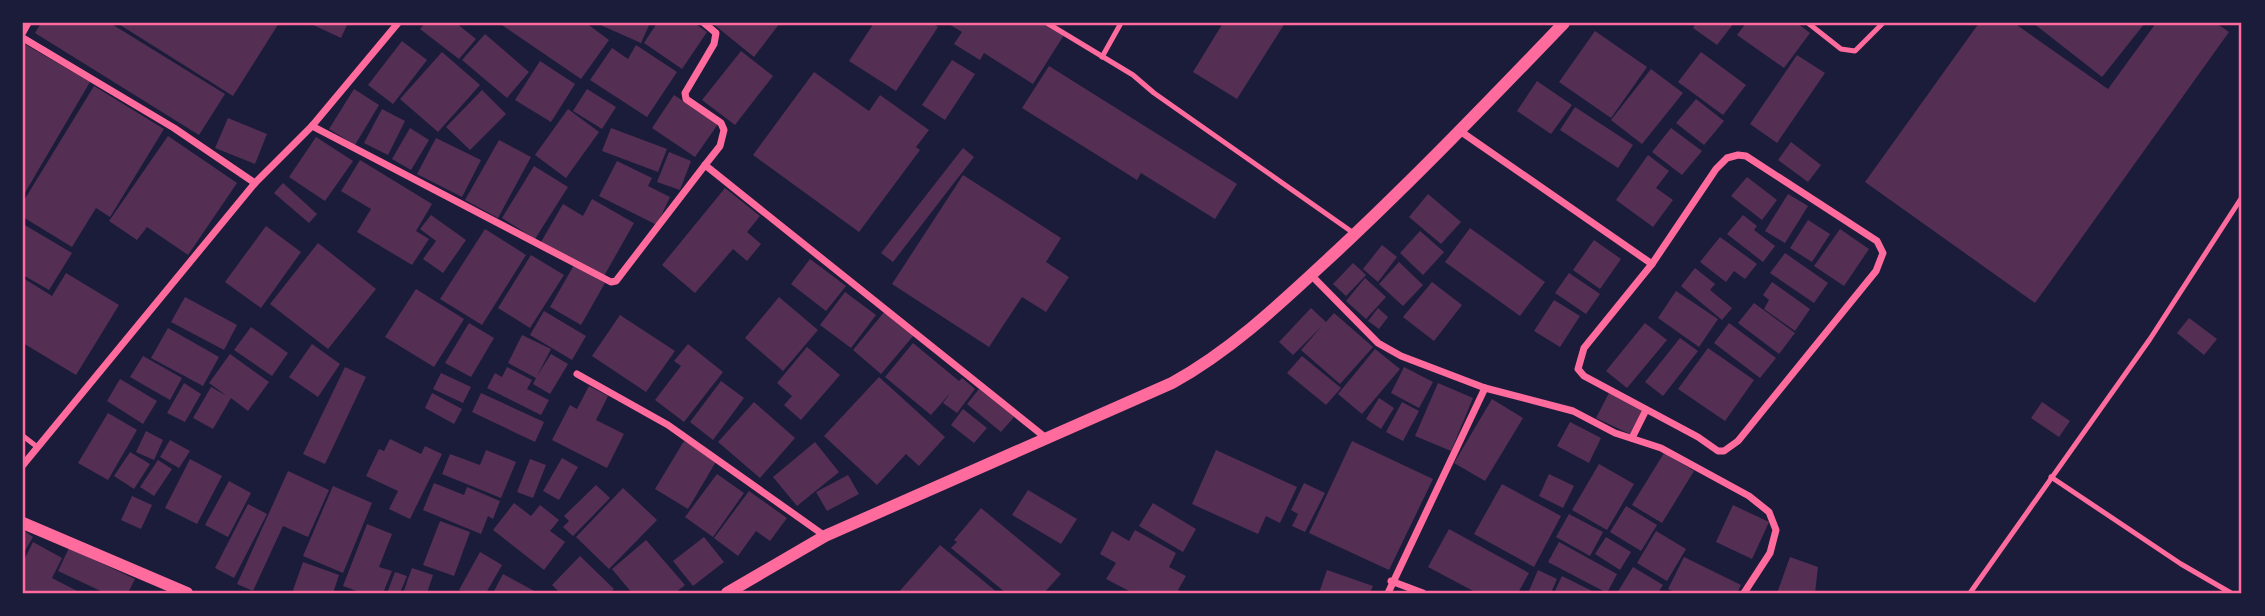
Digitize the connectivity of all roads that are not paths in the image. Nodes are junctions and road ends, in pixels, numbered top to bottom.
1 (28, 23) edge
2 (398, 23) edge
3 (704, 23) edge
4 (1047, 23) edge
5 (1121, 23) edge
6 (1564, 23) edge
7 (1808, 23) edge
8 (1883, 23) edge
9 (23, 32) edge
10 (23, 38) edge
11 (1102, 57) junction
12 (312, 125) junction
13 (1460, 131) junction
14 (705, 165) junction
15 (255, 183) junction
16 (2242, 197) edge
17 (1355, 234) junction
18 (1652, 264) junction
19 (1311, 275) junction
20 (578, 373) dead end
21 (1485, 388) junction
22 (1646, 410) junction
23 (23, 436) edge
24 (1046, 438) junction
25 (1632, 438) junction
26 (36, 446) junction
27 (23, 465) edge
28 (2051, 477) junction
29 (23, 523) edge
30 (825, 536) junction
31 (1391, 581) junction
32 (187, 593) edge
33 (727, 593) edge
34 (1388, 593) edge
35 (1423, 593) edge
36 (1744, 593) edge
37 (1970, 593) edge
38 (2231, 593) edge

1 - 9 street
2 - 12 street
3 - 14 street
4 - 11 lane
5 - 11 lane
6 - 13 street
7 - 8 lane
10 - 15 street
11 - 17 lane
12 - 14 street
12 - 15 street
13 - 17 street
13 - 18 street
14 - 24 street
15 - 26 street
16 - 28 lane
17 - 19 street
18 - 22 street
18 - 22 street
19 - 21 street
19 - 24 street
20 - 30 street
21 - 25 street
21 - 31 street
22 - 25 street
23 - 26 lane
24 - 30 street
25 - 36 street
26 - 27 street
28 - 37 lane
28 - 38 lane
29 - 32 street
30 - 33 street
31 - 34 street
31 - 35 street

